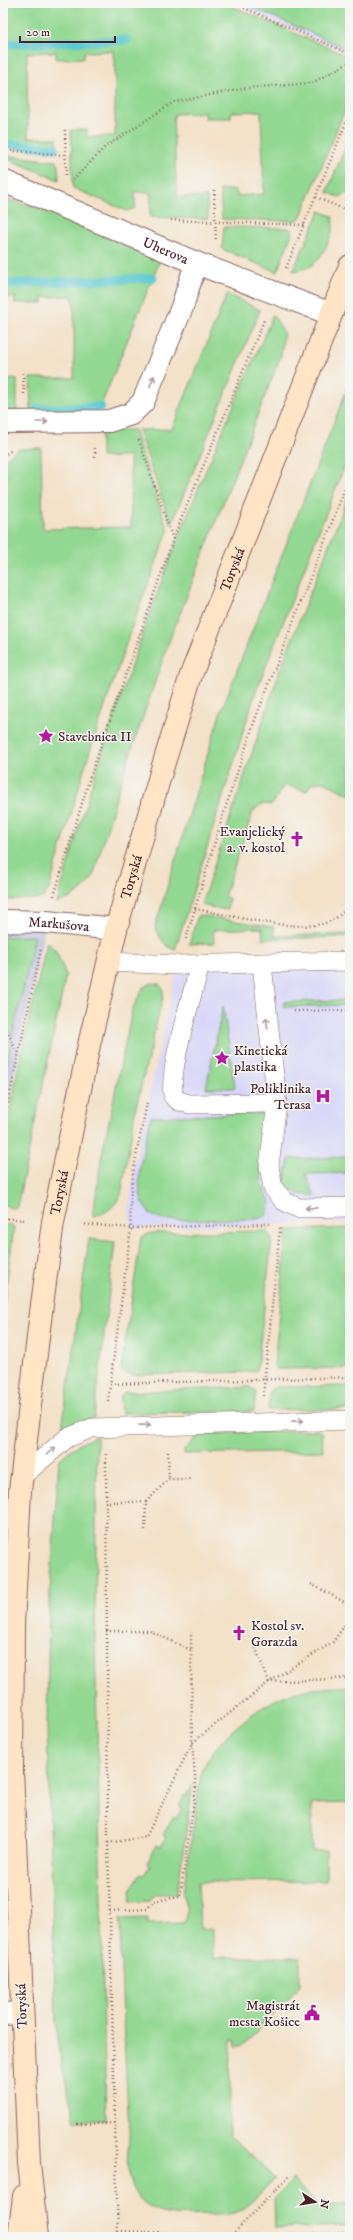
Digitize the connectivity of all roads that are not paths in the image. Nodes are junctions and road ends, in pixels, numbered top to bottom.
1 (3, 181) edge
2 (196, 263) junction
3 (350, 266) edge
4 (330, 314) junction
5 (3, 422) edge
6 (3, 921) edge
7 (116, 929) junction
8 (350, 961) edge
9 (108, 962) junction
10 (262, 964) junction
11 (200, 965) junction
12 (277, 1103) junction
13 (350, 1207) edge
14 (350, 1420) edge
15 (21, 1477) junction
16 (12, 2014) edge
17 (29, 2163) junction
18 (19, 2237) edge
19 (37, 2237) edge

1 - 2 street, Uherova
2 - 4 street, Uherova
5 -> 2 street
3 - 4 street, Toryská
4 - 7 street, Toryská
6 - 7 street, Markušova
7 - 9 street, Toryská
8 - 10 lane
9 - 11 lane
9 - 15 street, Toryská
10 - 11 lane
12 -> 10 lane
11 - 12 lane
13 -> 12 lane
15 -> 14 lane
15 - 16 street, Toryská
16 - 17 street, Toryská
17 - 18 street, Toryská
17 - 19 street, Toryská

